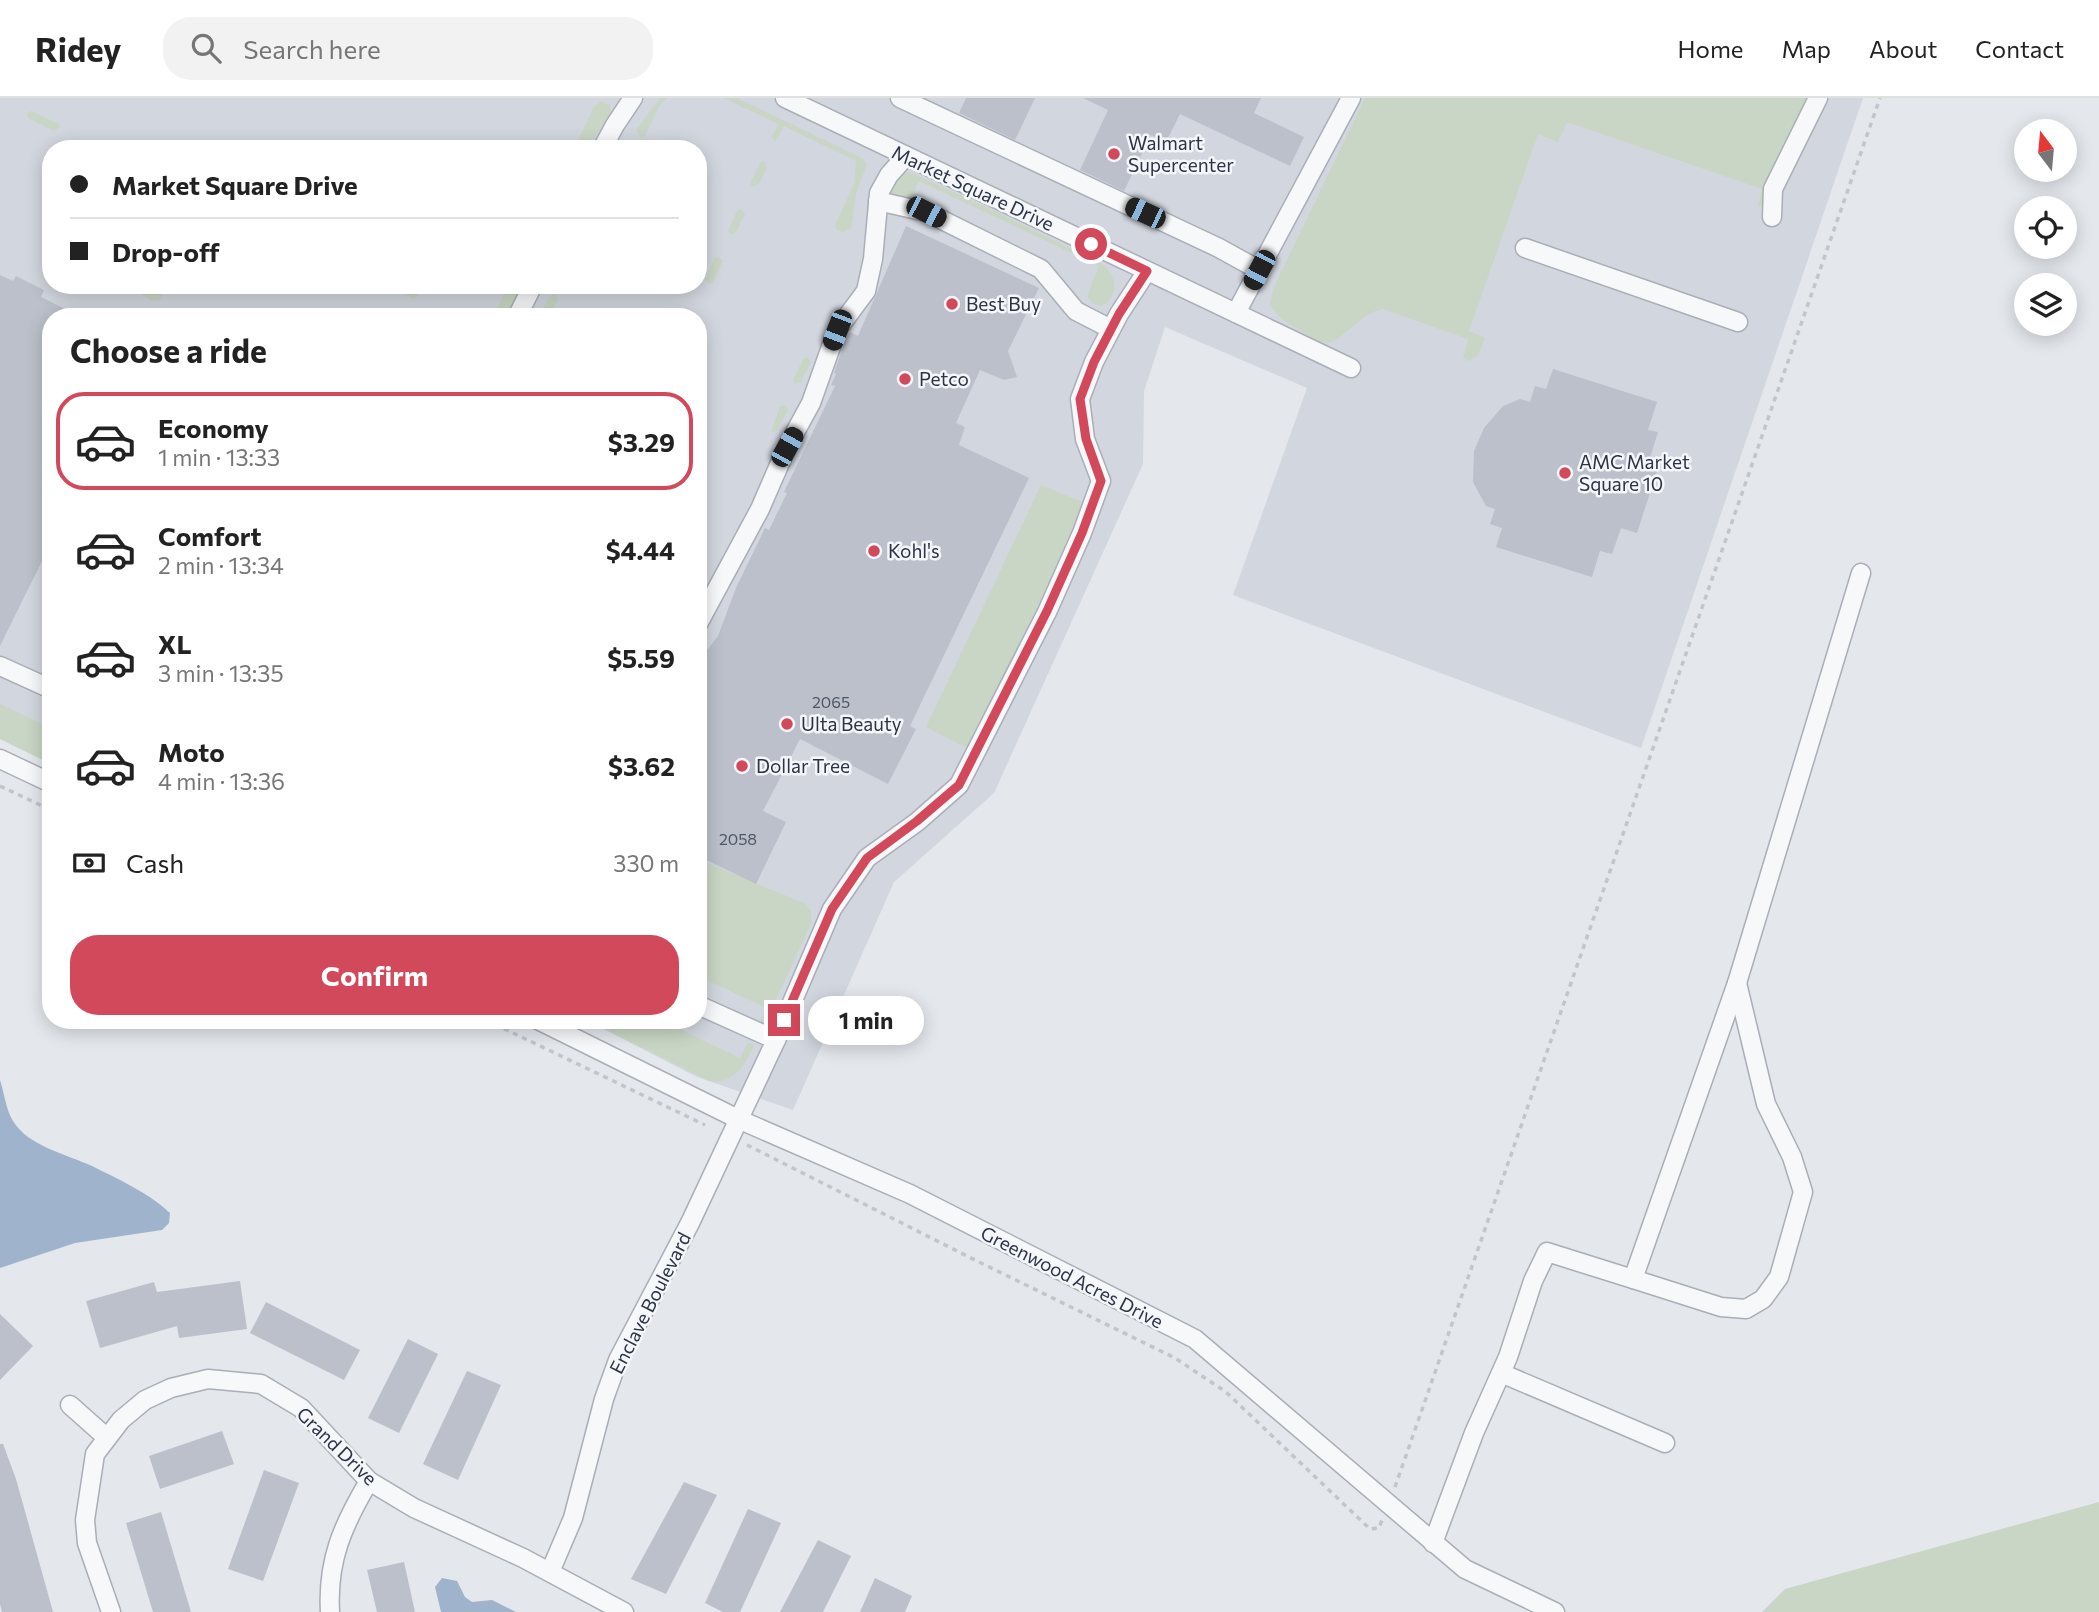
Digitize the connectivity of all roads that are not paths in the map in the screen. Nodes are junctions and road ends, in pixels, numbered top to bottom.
1 (633, 98) edge
2 (785, 98) edge
3 (900, 98) edge
4 (1352, 98) edge
5 (1818, 98) edge
6 (607, 140) edge
7 (906, 156) junction
8 (878, 201) junction
9 (1772, 217) dead end
10 (1525, 248) dead end
11 (1259, 270) junction
12 (1147, 271) junction
13 (1236, 313) junction
14 (1738, 322) dead end
15 (1111, 329) junction
16 (1351, 368) dead end
17 (1861, 573) dead end
18 (707, 607) edge
19 (0, 666) edge
20 (42, 685) edge
21 (0, 759) edge
22 (42, 779) edge
23 (1737, 983) junction
24 (707, 1009) edge
25 (556, 1029) edge
26 (776, 1040) junction
27 (738, 1119) junction
28 (1633, 1279) junction
29 (1501, 1373) junction
30 (70, 1405) dead end
31 (106, 1437) junction
32 (1665, 1443) dead end
33 (369, 1481) junction
34 (1433, 1543) junction
35 (550, 1572) junction
36 (111, 1612) edge
37 (330, 1612) edge
38 (624, 1612) edge
39 (1555, 1612) edge

1 - 6 street
2 - 7 street, Market Square Drive
3 - 11 street
4 - 11 street
5 - 9 street
7 - 8 street
7 - 12 street, Market Square Drive
8 - 15 street
8 - 18 street
10 - 14 street
11 - 13 street
12 - 13 street, Market Square Drive
12 - 15 street, Enclave Boulevard
13 - 16 street, Market Square Drive
15 - 26 street, Enclave Boulevard
17 - 23 street
19 - 20 street
21 - 22 street
23 - 28 street
23 - 28 street
24 - 26 street
25 - 27 street, Greenwood Acres Drive
26 - 27 street, Enclave Boulevard
27 - 34 street, Greenwood Acres Drive
27 - 35 street, Enclave Boulevard
28 - 29 street
29 - 32 street
29 - 34 street
30 - 31 street
31 - 33 street, Grand Drive
31 - 36 street, Grand Drive
33 - 35 street, Grand Drive
33 - 37 street
34 - 39 street, Greenwood Acres Drive
35 - 38 street, Grand Drive

